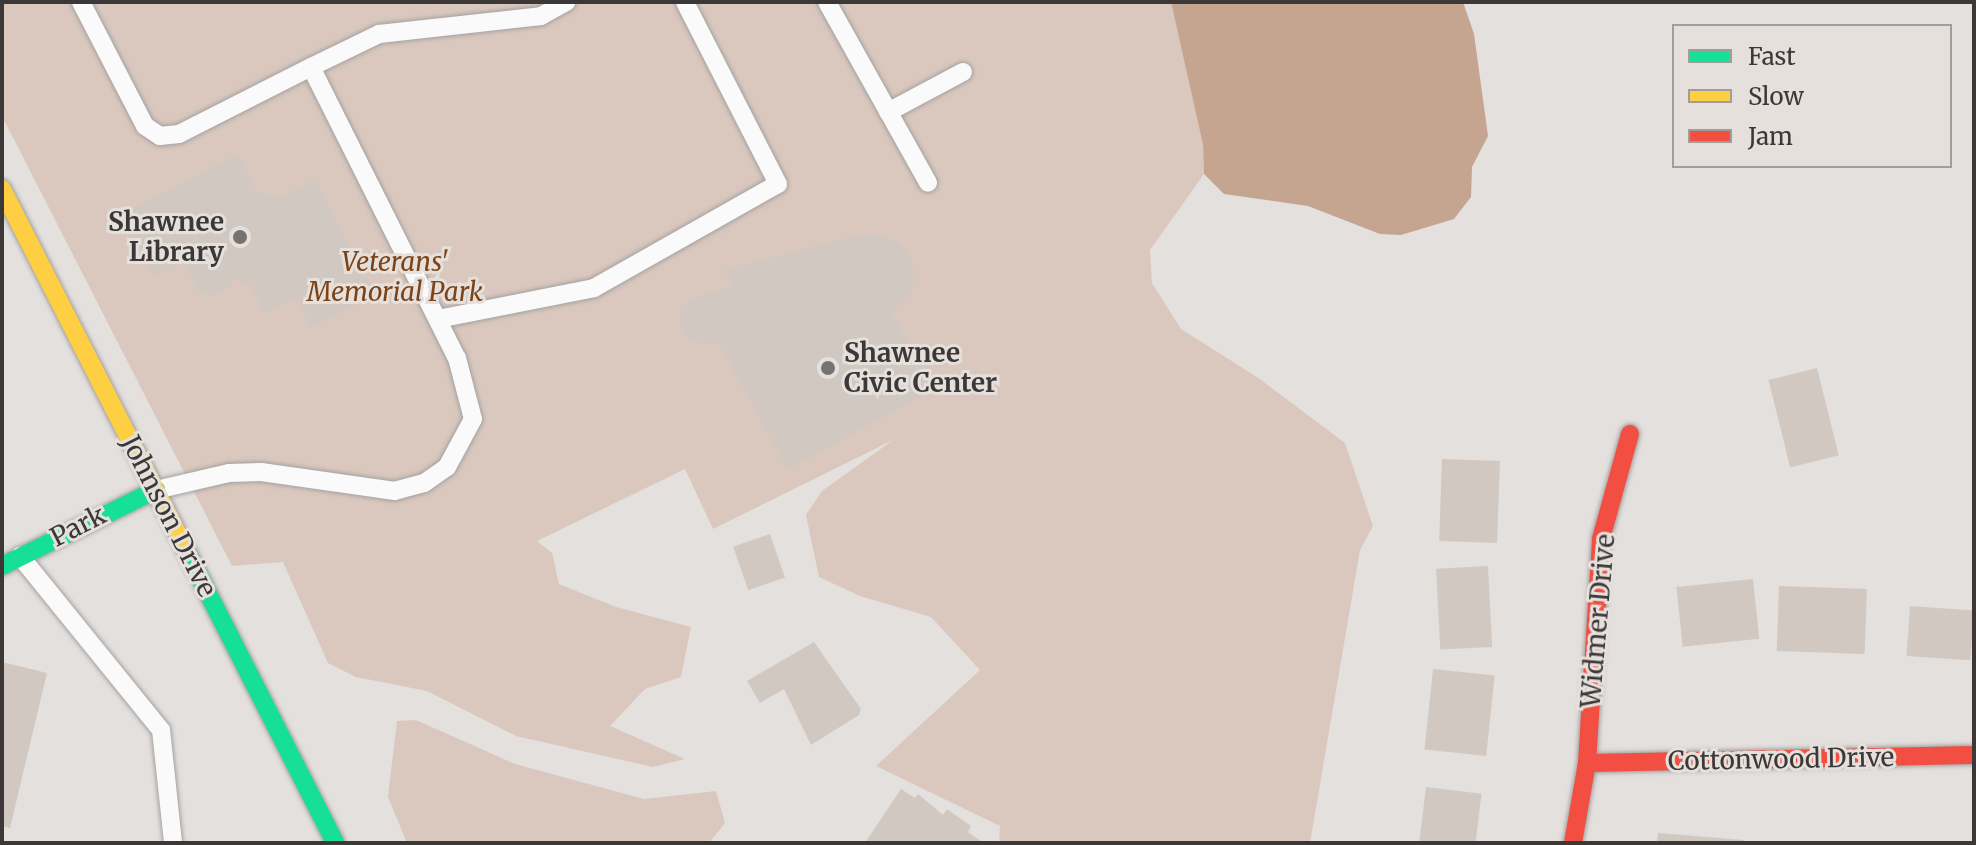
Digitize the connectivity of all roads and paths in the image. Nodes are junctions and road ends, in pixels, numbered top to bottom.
1 (81, 2) edge
2 (566, 2) edge
3 (685, 2) edge
4 (827, 2) edge
5 (311, 67) junction
6 (963, 72) dead end
7 (888, 112) junction
8 (928, 183) dead end
9 (2, 189) edge
10 (438, 319) junction
11 (1630, 434) dead end
12 (156, 490) junction
13 (20, 556) junction
14 (2, 566) edge
15 (1974, 755) edge
16 (1587, 763) junction
17 (173, 843) edge
18 (335, 843) edge
19 (1573, 843) edge

1 - 5 lane
2 - 5 lane
3 - 10 lane
4 - 7 lane
5 - 10 lane
6 - 7 lane
7 - 8 lane
9 - 12 street, Johnson Drive
10 - 12 lane
11 - 16 street, Widmer Drive
12 - 13 street, Park
12 - 18 street, Johnson Drive
13 - 14 street, Park
13 - 17 lane
15 - 16 street, Cottonwood Drive
16 - 19 street, Widmer Drive

